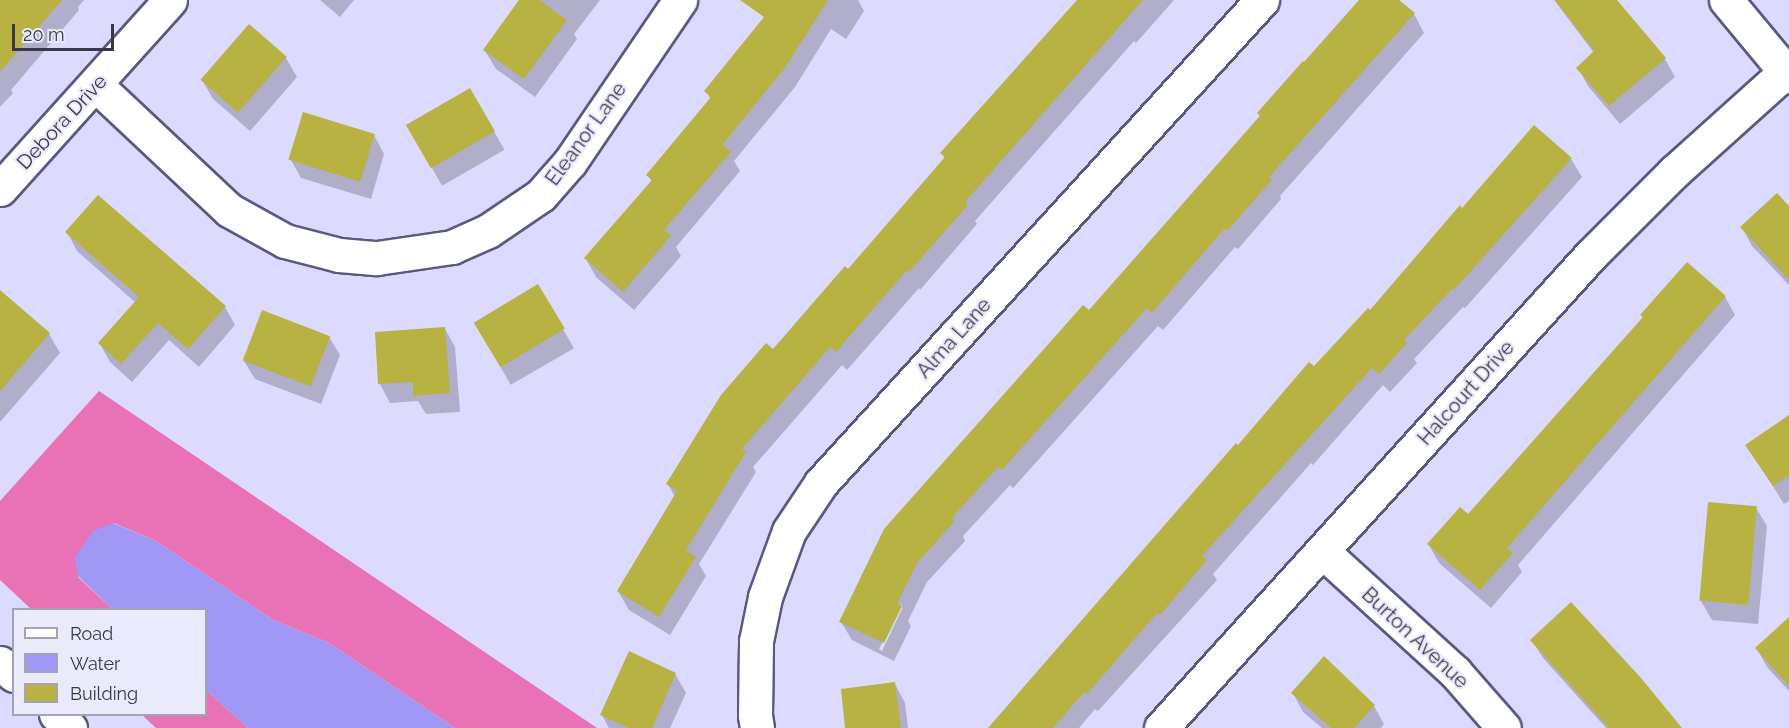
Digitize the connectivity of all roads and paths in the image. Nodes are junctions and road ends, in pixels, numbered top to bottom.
1 (170, 0) edge
2 (680, 0) edge
3 (1262, 0) edge
4 (1726, 0) edge
5 (1787, 74) edge
6 (96, 85) junction
7 (0, 189) edge
8 (1323, 551) junction
9 (0, 663) edge
10 (12, 673) edge
11 (58, 716) edge
12 (70, 728) edge
13 (757, 728) edge
14 (1161, 728) edge
15 (1504, 728) edge

1 - 6 street, Debora Drive
2 - 6 street, Eleanor Lane
3 - 13 street, Alma Lane
4 - 5 street
5 - 8 street, Halcourt Drive
6 - 7 street, Debora Drive
8 - 14 street, Halcourt Drive
8 - 15 street, Burton Avenue
9 - 10 street
11 - 12 street

